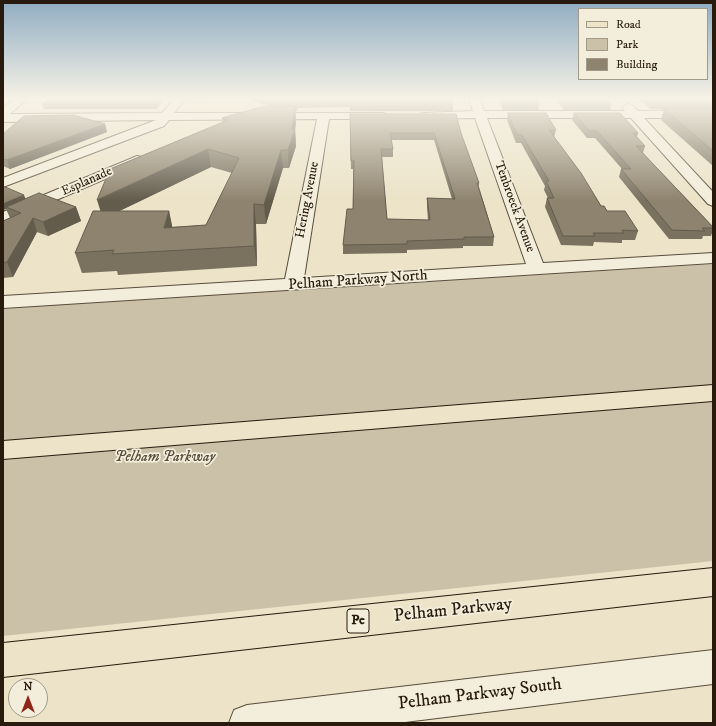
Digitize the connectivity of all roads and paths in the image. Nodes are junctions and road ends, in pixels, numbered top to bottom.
1 (134, 133) edge
2 (321, 133) edge
3 (487, 133) edge
4 (651, 133) edge
5 (146, 156) edge
6 (3, 183) edge
7 (713, 201) edge
8 (3, 218) edge
9 (713, 258) edge
10 (537, 270) junction
11 (293, 285) junction
12 (3, 302) edge
13 (713, 393) edge
14 (3, 450) edge
15 (713, 582) edge
16 (3, 660) edge
17 (713, 667) edge
18 (376, 715) edge
19 (246, 723) edge

1 - 6 street, Esplanade
2 - 11 street, Hering Avenue
3 - 10 street, Tenbroeck Avenue
4 - 7 street
5 - 8 street, Esplanade
9 - 10 street, Pelham Parkway North
10 - 11 street, Pelham Parkway North
11 - 12 street, Pelham Parkway North
13 - 14 main road
15 - 16 main road, Pelham Parkway / Pe
17 - 18 street, Pelham Parkway South
18 - 19 street, Pelham Parkway South

